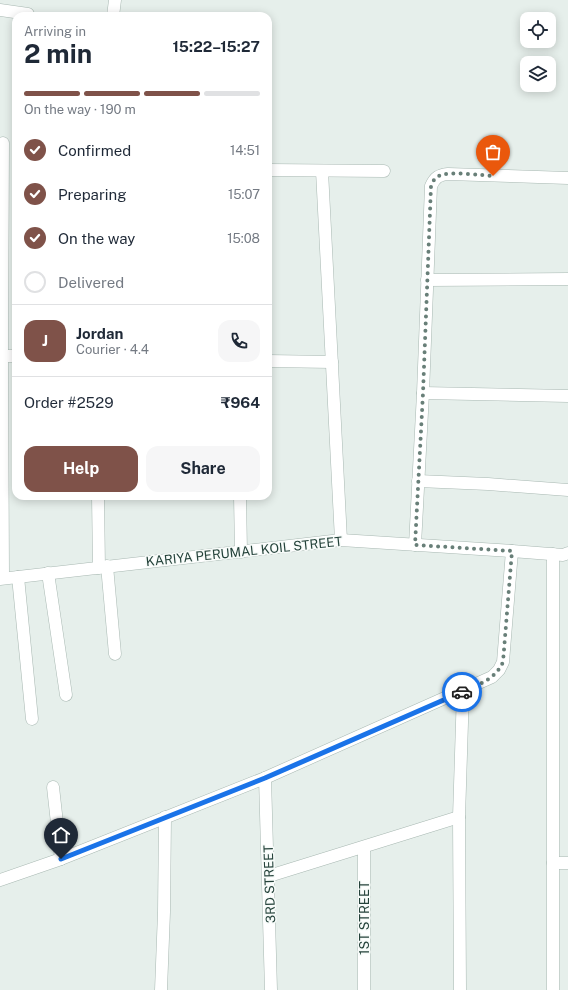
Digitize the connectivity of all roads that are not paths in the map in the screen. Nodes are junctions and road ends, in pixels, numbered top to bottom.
1 (115, 0) edge
2 (0, 10) edge
3 (14, 12) edge
4 (114, 12) edge
5 (3, 143) dead end
6 (272, 170) edge
7 (322, 171) junction
8 (384, 171) dead end
9 (568, 178) edge
10 (568, 279) edge
11 (427, 280) junction
12 (2, 356) junction
13 (12, 356) edge
14 (272, 361) edge
15 (332, 362) junction
16 (423, 393) junction
17 (568, 396) edge
18 (418, 481) junction
19 (568, 490) edge
20 (98, 500) edge
21 (240, 500) edge
22 (341, 540) junction
23 (415, 545) junction
24 (512, 551) junction
25 (241, 552) junction
26 (568, 553) edge
27 (553, 554) junction
28 (103, 567) junction
29 (48, 573) junction
30 (18, 577) junction
31 (2, 578) edge
32 (115, 654) dead end
33 (463, 691) junction
34 (66, 695) dead end
35 (32, 719) dead end
36 (265, 778) junction
37 (52, 787) dead end
38 (165, 817) junction
39 (459, 817) junction
40 (364, 847) junction
41 (61, 859) junction
42 (553, 863) junction
43 (568, 863) edge
44 (269, 876) junction
45 (0, 880) edge
46 (161, 990) edge
47 (271, 990) edge
48 (364, 990) edge
49 (460, 990) edge
50 (554, 990) edge

1 - 4 street
2 - 3 street
5 - 12 street
6 - 7 street
7 - 8 street
7 - 15 street
9 - 11 street
10 - 11 street
11 - 16 street
12 - 13 street
12 - 31 street
14 - 15 street
15 - 22 street
16 - 17 street
16 - 18 street
18 - 19 street
18 - 23 street
20 - 28 street
21 - 25 street
22 - 23 street, KARIYA PERUMAL KOIL STREET
22 - 25 street, KARIYA PERUMAL KOIL STREET
23 - 24 street, KARIYA PERUMAL KOIL STREET
24 - 27 street, KARIYA PERUMAL KOIL STREET
24 - 33 street
25 - 28 street, KARIYA PERUMAL KOIL STREET
26 - 27 street, KARIYA PERUMAL KOIL STREET
27 - 42 street
28 - 29 street, KARIYA PERUMAL KOIL STREET
28 - 32 street
29 - 30 street, KARIYA PERUMAL KOIL STREET
29 - 34 street
30 - 31 street, KARIYA PERUMAL KOIL STREET
30 - 35 street
33 - 36 street
33 - 39 street
36 - 38 street
36 - 44 street, 3RD STREET
37 - 41 street
38 - 41 street
38 - 46 street
39 - 40 street
39 - 49 street
40 - 44 street
40 - 48 street, 1ST STREET
41 - 45 street
42 - 43 street
42 - 50 street
44 - 47 street, 3RD STREET

